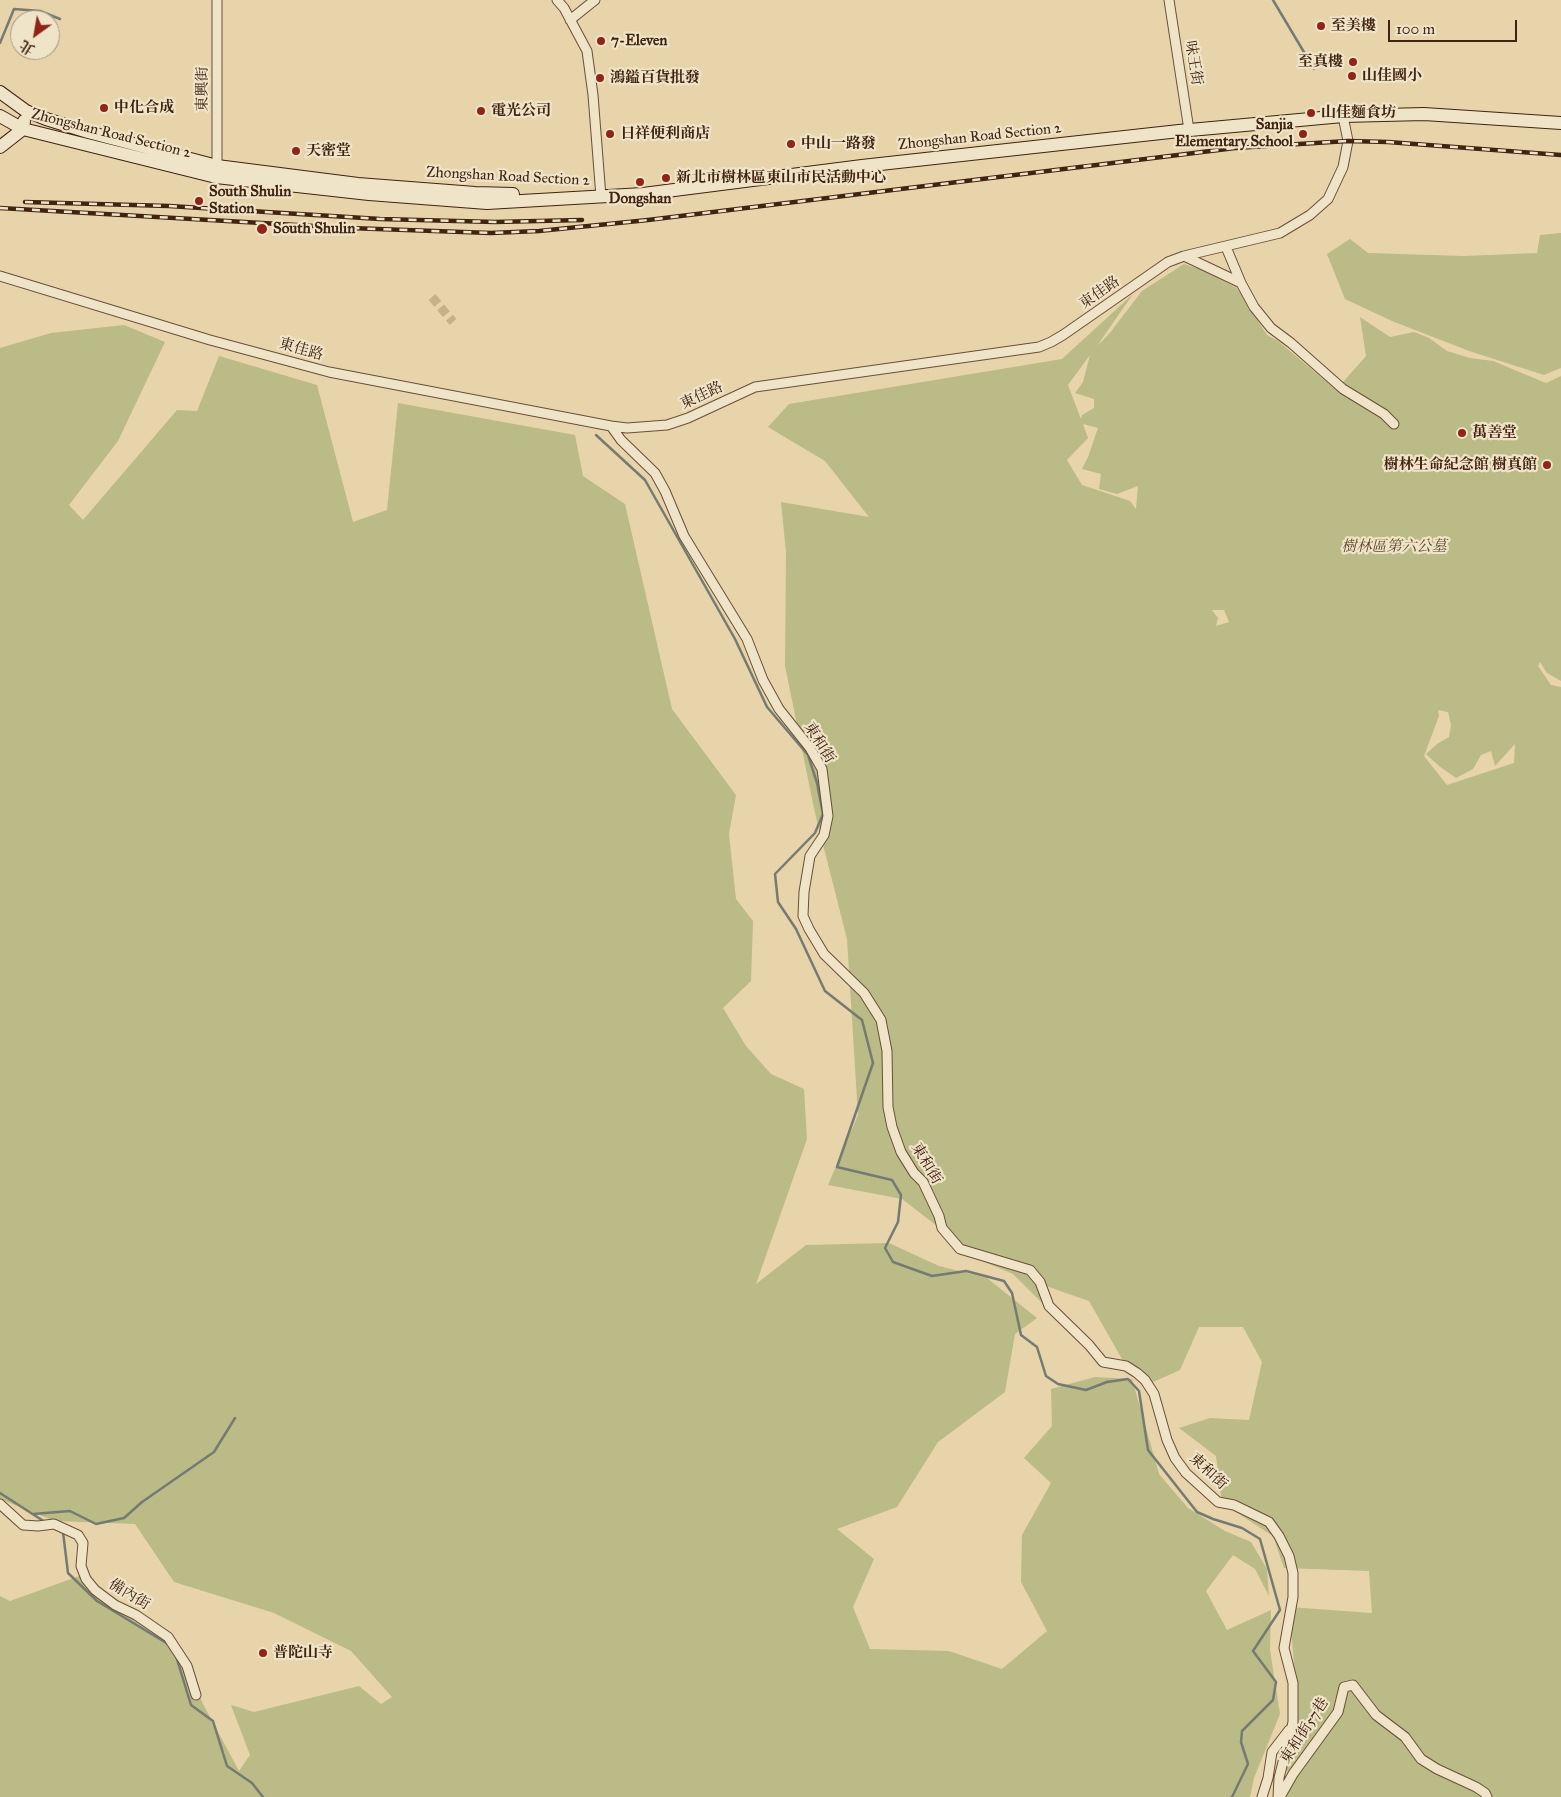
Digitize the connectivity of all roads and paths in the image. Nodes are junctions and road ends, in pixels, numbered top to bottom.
1 (217, 0) edge
2 (557, 0) edge
3 (595, 0) edge
4 (1169, 0) edge
5 (570, 20) junction
6 (0, 92) edge
7 (26, 111) junction
8 (1343, 116) junction
9 (3, 121) edge
10 (1561, 123) edge
11 (22, 129) junction
12 (1189, 130) junction
13 (0, 147) edge
14 (217, 172) junction
15 (601, 197) junction
16 (1226, 247) junction
17 (1184, 256) junction
18 (0, 276) edge
19 (1241, 283) junction
20 (1394, 424) dead end
21 (612, 426) junction
22 (0, 1504) edge
23 (196, 1695) dead end
24 (1291, 1728) junction
25 (1262, 1797) edge
26 (1279, 1797) edge
27 (1487, 1797) edge

1 - 14 street, 東興街
2 - 5 street
3 - 5 street
4 - 12 street, 味王街
5 - 15 street
6 - 7 main road
7 - 9 main road, Zhongshan Road Section 2
7 - 11 main road
7 - 14 main road, Zhongshan Road Section 2
8 - 10 main road, Zhongshan Road Section 2
8 - 12 main road, Zhongshan Road Section 2
8 - 16 street, 東佳路
9 - 11 main road, Zhongshan Road Section 2
11 - 13 main road
11 - 14 main road, Zhongshan Road Section 2
12 - 15 main road, Zhongshan Road Section 2
14 - 15 main road, Zhongshan Road Section 2
16 - 17 street, 東佳路
16 - 19 street
17 - 19 street
17 - 21 street, 東佳路
18 - 21 street, 東佳路
19 - 20 street
21 - 24 street, 東和街
22 - 23 street, 備內街
24 - 25 street
24 - 26 street, 東和街
26 - 27 street, 東和街57巷

